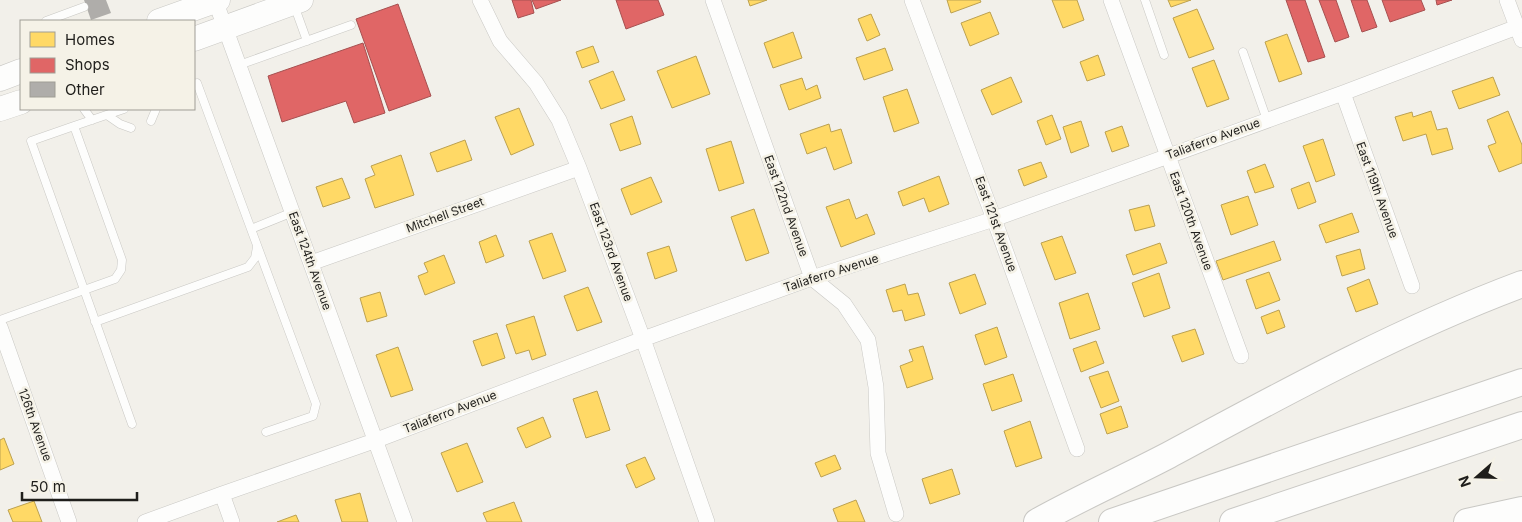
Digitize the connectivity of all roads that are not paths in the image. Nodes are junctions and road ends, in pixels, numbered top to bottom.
1 (216, 0) edge
2 (480, 0) edge
3 (713, 0) edge
4 (912, 0) edge
5 (1111, 0) edge
6 (1145, 0) edge
7 (1507, 0) edge
8 (297, 1) edge
9 (84, 7) dead end
10 (49, 20) edge
11 (162, 20) edge
12 (351, 25) dead end
13 (226, 27) junction
14 (1520, 33) edge
15 (195, 39) edge
16 (307, 41) junction
17 (1242, 52) dead end
18 (1164, 55) dead end
19 (239, 65) junction
20 (20, 71) edge
21 (0, 79) edge
22 (195, 84) edge
23 (1343, 93) junction
24 (20, 102) edge
25 (0, 109) edge
26 (85, 110) edge
27 (92, 110) edge
28 (121, 110) edge
29 (156, 110) edge
30 (107, 115) junction
31 (92, 120) junction
32 (1266, 120) junction
33 (151, 121) dead end
34 (74, 126) junction
35 (131, 128) dead end
36 (1167, 156) junction
37 (579, 168) junction
38 (293, 212) junction
39 (994, 219) junction
40 (251, 228) junction
41 (257, 246) junction
42 (311, 263) junction
43 (812, 278) junction
44 (1522, 284) edge
45 (1412, 286) dead end
46 (84, 290) junction
47 (0, 320) edge
48 (95, 322) junction
49 (0, 327) edge
50 (643, 339) junction
51 (1241, 356) dead end
52 (1522, 382) edge
53 (132, 424) dead end
54 (1522, 424) edge
55 (266, 432) dead end
56 (374, 441) junction
57 (1078, 449) dead end
58 (222, 494) junction
59 (1522, 510) edge
60 (896, 514) dead end
61 (69, 522) edge
62 (145, 522) edge
63 (232, 522) edge
64 (404, 522) edge
65 (707, 522) edge
66 (1037, 522) edge
67 (1112, 522) edge
68 (1233, 522) edge
69 (1468, 522) edge

1 - 11 main road
1 - 13 street, East 124th Avenue
2 - 37 street, East 123rd Avenue
3 - 43 street, East 122nd Avenue
4 - 39 street, East 121st Avenue
5 - 36 street, East 120th Avenue
6 - 18 lane
7 - 14 street
8 - 13 main road
8 - 16 lane
9 - 10 lane
12 - 16 lane
13 - 15 main road
13 - 19 street, East 124th Avenue
14 - 23 street, Taliaferro Avenue
16 - 19 lane
17 - 32 lane
19 - 38 street, East 124th Avenue
20 - 21 main road
22 - 40 lane
23 - 32 street, Taliaferro Avenue
23 - 45 street, East 119th Avenue
24 - 25 main road
26 - 31 lane
27 - 31 lane
28 - 30 lane
29 - 33 lane
30 - 31 lane
30 - 35 lane
31 - 34 lane
32 - 36 street, Taliaferro Avenue
34 - 46 lane
34 - 46 lane
36 - 39 street, Taliaferro Avenue
36 - 51 street, East 120th Avenue
37 - 42 street, Mitchell Street
37 - 50 street, East 123rd Avenue
38 - 40 lane
38 - 42 street, East 124th Avenue
39 - 43 street, Taliaferro Avenue
39 - 57 street, East 121st Avenue
40 - 41 lane
41 - 48 lane
41 - 55 lane
42 - 56 street, East 124th Avenue
43 - 50 street, Taliaferro Avenue
43 - 60 street
44 - 66 highway
46 - 47 lane
46 - 48 lane
48 - 53 lane
49 - 61 street, 126th Avenue
50 - 56 street, Taliaferro Avenue
50 - 65 street, East 123rd Avenue
52 - 67 highway
54 - 68 highway
56 - 58 street, Taliaferro Avenue
56 - 64 street, East 124th Avenue
58 - 62 street, Taliaferro Avenue
58 - 63 street
59 - 69 highway

